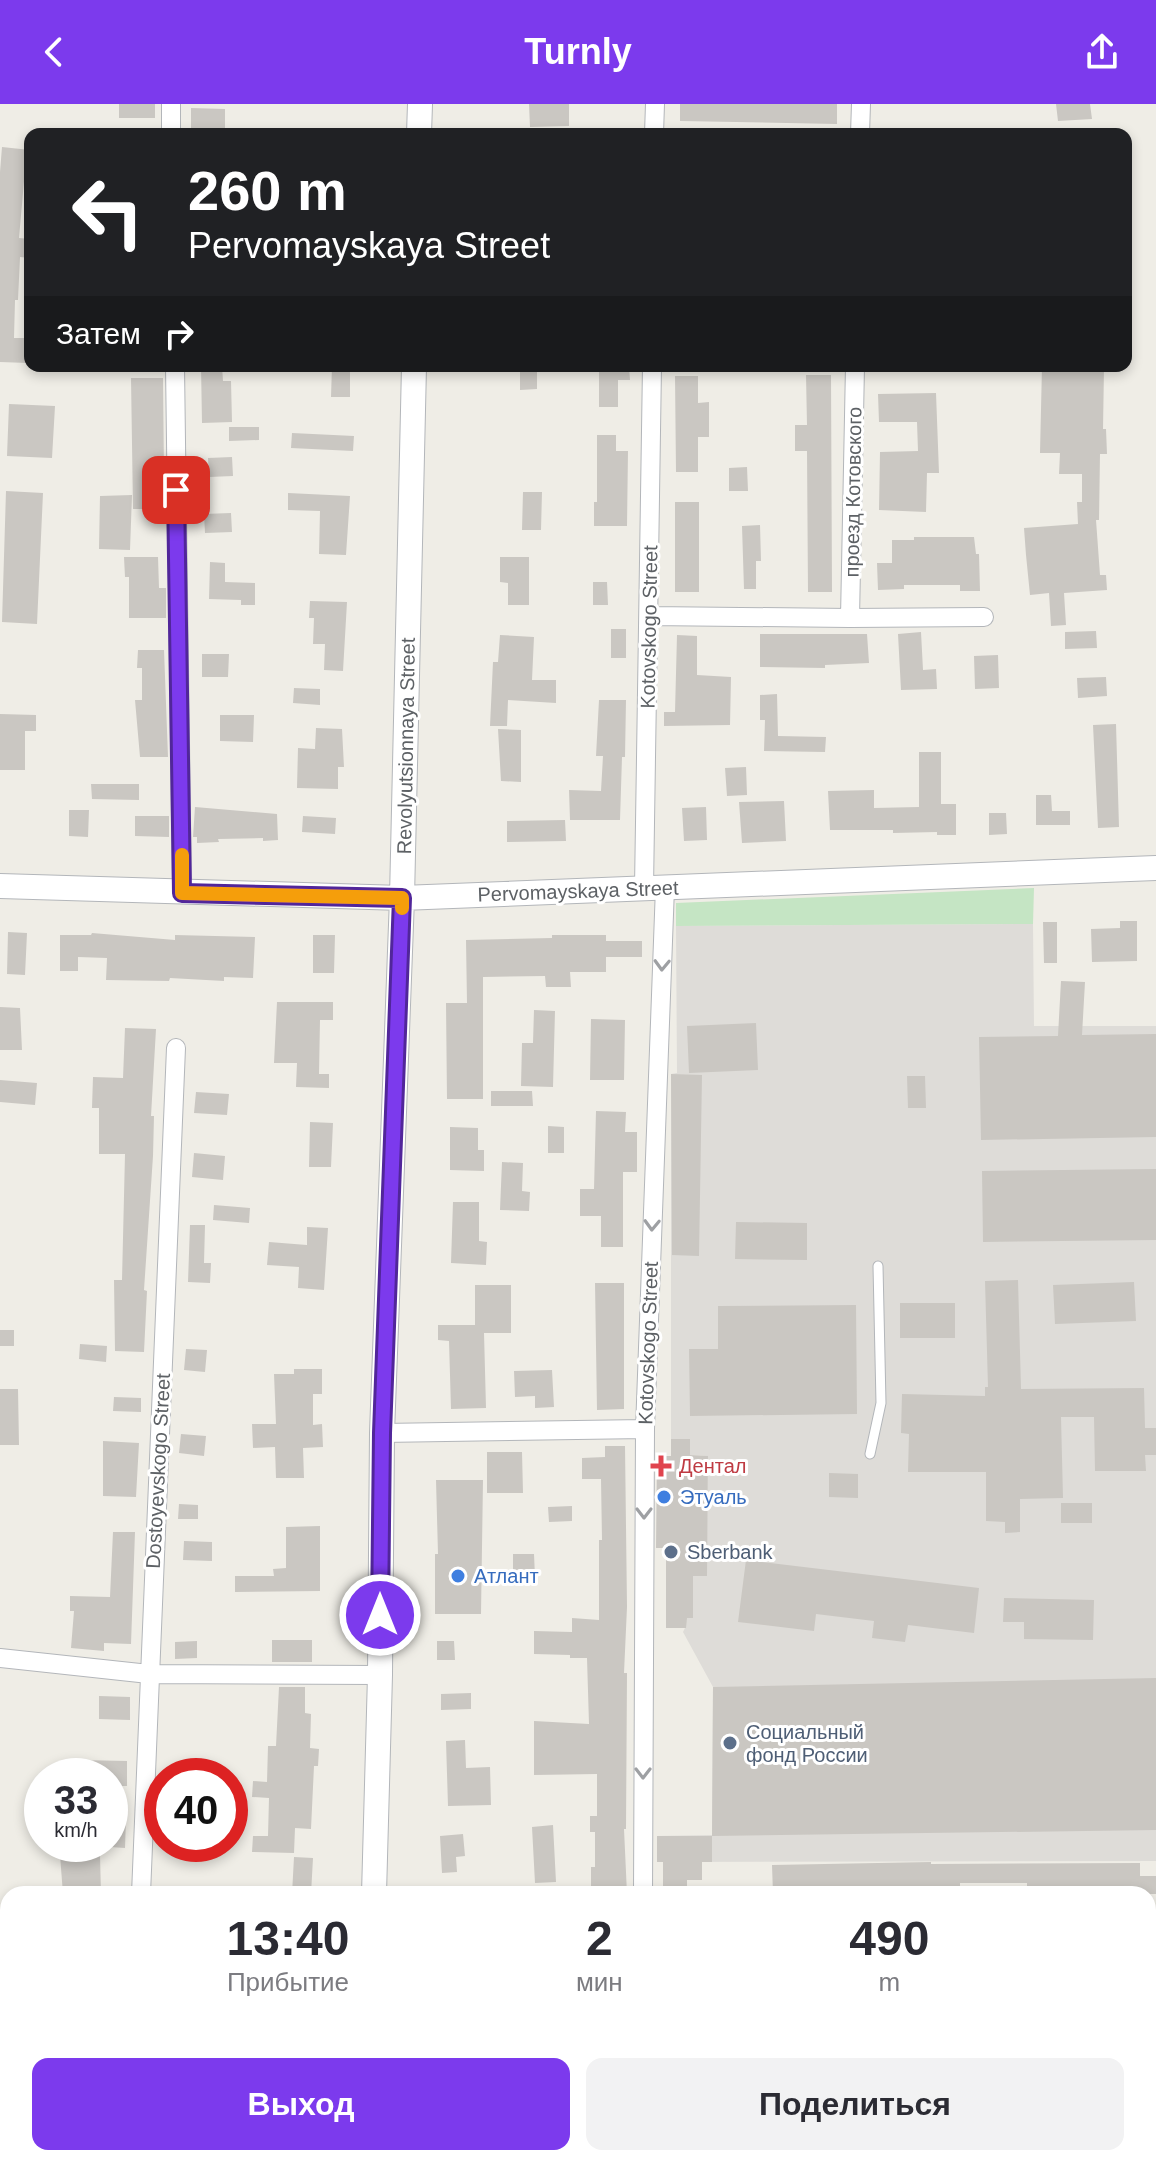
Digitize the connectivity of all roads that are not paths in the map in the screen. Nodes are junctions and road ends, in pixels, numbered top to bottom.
1 (171, 104) edge
2 (420, 104) edge
3 (655, 104) edge
4 (861, 104) edge
5 (171, 128) edge
6 (419, 128) edge
7 (654, 128) edge
8 (860, 128) edge
9 (175, 372) edge
10 (414, 372) edge
11 (652, 372) edge
12 (855, 372) edge
13 (649, 616) junction
14 (984, 617) dead end
15 (850, 618) junction
16 (1156, 868) edge
17 (0, 886) edge
18 (654, 888) junction
19 (182, 893) junction
20 (402, 898) junction
21 (176, 1048) dead end
22 (878, 1266) dead end
23 (645, 1429) junction
24 (382, 1433) junction
25 (870, 1454) dead end
26 (0, 1658) edge
27 (149, 1674) junction
28 (380, 1675) junction
29 (141, 1886) edge
30 (374, 1886) edge
31 (643, 1886) edge

1 - 5 street
2 - 6 street
3 - 7 street
4 - 8 street
9 - 19 street
10 - 20 street, Revolyutsionnaya Street
11 - 13 street, Kotovskogo Street
12 - 15 street, проезд Котовского
13 - 15 street
13 - 18 street, Kotovskogo Street
14 - 15 street
16 - 18 street, Pervomayskaya Street
17 - 19 street, Pervomayskaya Street
18 - 20 street, Pervomayskaya Street
18 -> 23 street, Kotovskogo Street
19 - 20 street, Pervomayskaya Street
20 - 24 street, Revolyutsionnaya Street
21 - 27 street, Dostoyevskogo Street
22 - 25 lane
23 - 24 street
23 -> 31 street, Kotovskogo Street
24 - 28 street, Revolyutsionnaya Street
26 - 27 street
27 - 28 street
27 - 29 street, Dostoyevskogo Street
28 - 30 street, Revolyutsionnaya Street

